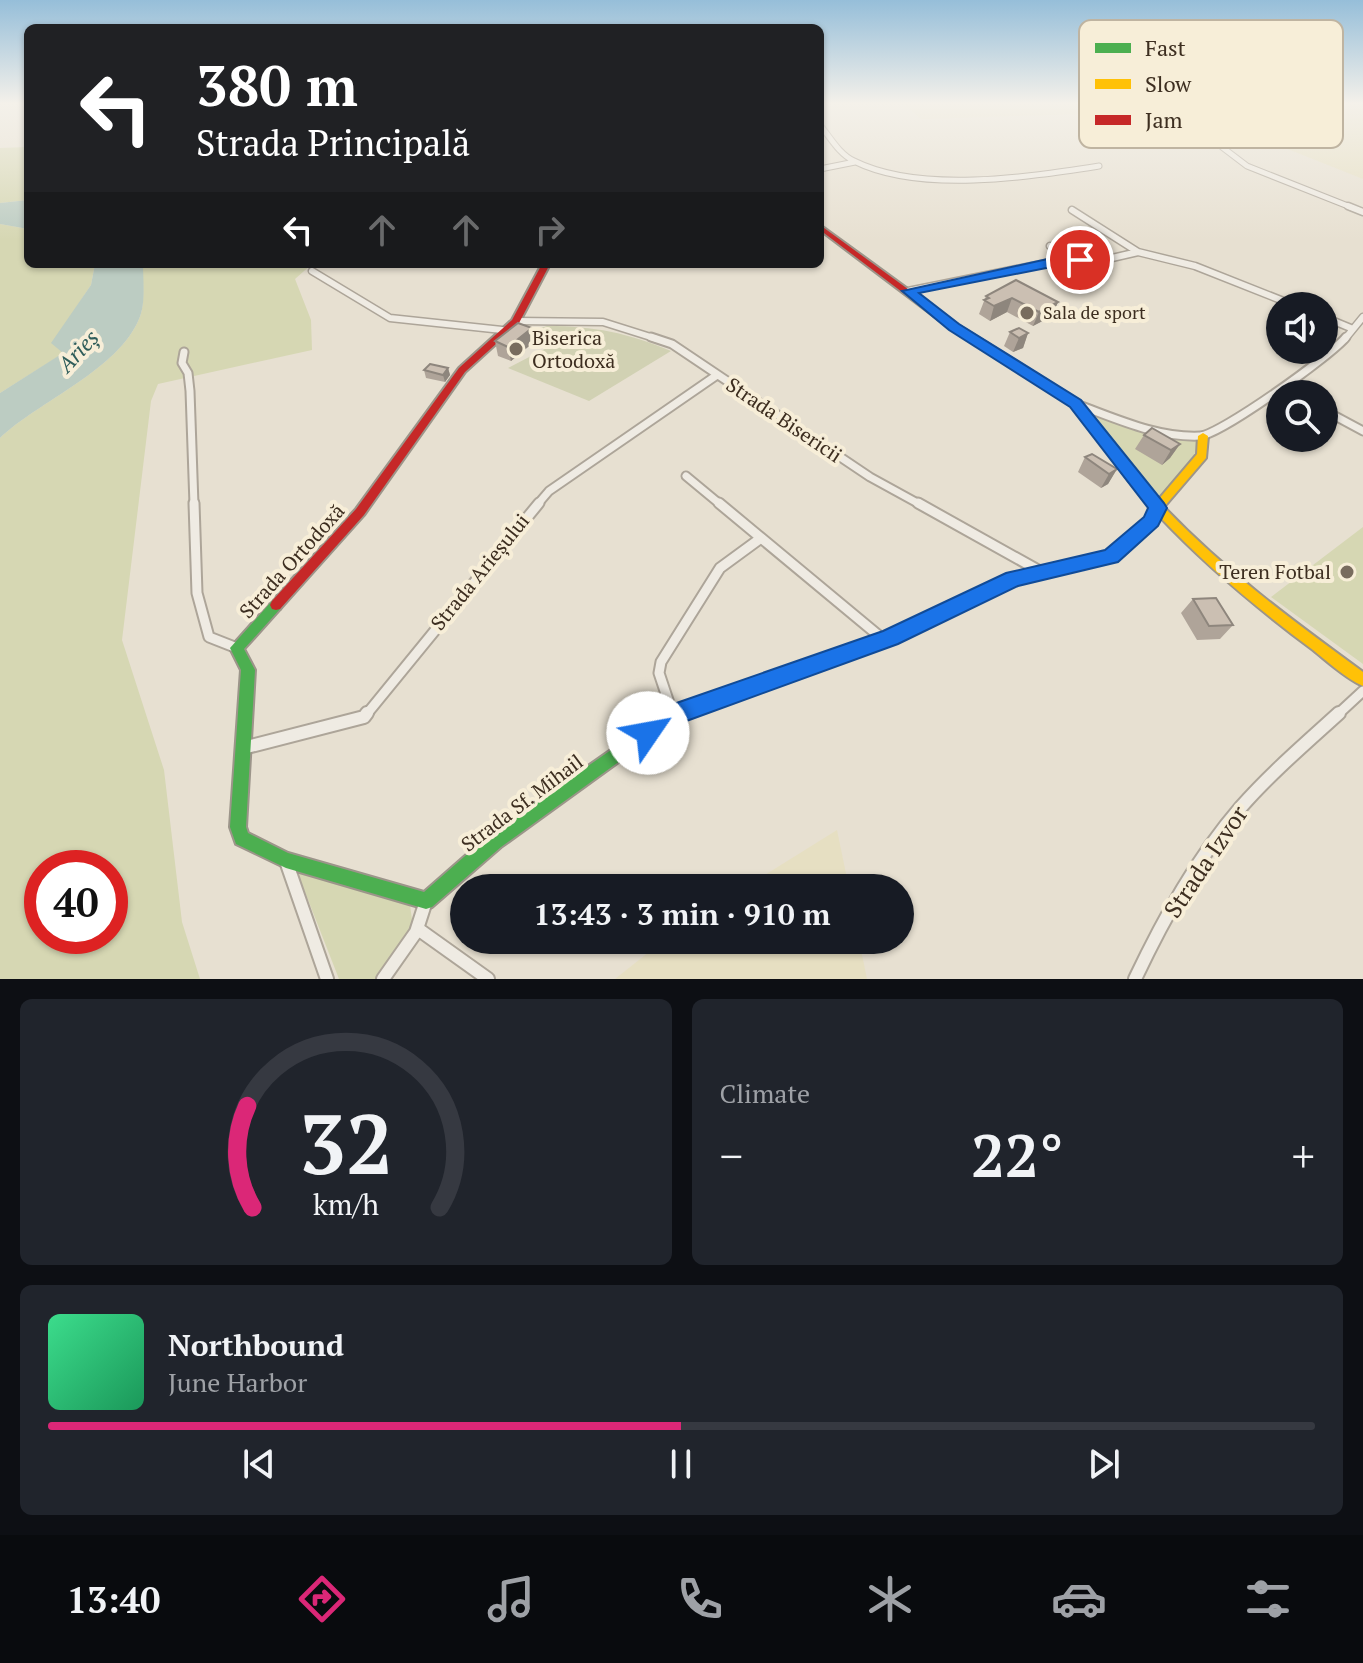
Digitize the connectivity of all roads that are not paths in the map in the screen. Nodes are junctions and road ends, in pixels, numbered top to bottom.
1 (842, 149) edge
2 (1224, 149) edge
3 (855, 162) junction
4 (1099, 166) dead end
5 (824, 168) edge
6 (1072, 210) dead end
7 (1363, 212) edge
8 (824, 230) edge
9 (1050, 246) dead end
10 (1138, 252) junction
11 (1073, 259) junction
12 (544, 268) edge
13 (312, 271) dead end
14 (908, 291) junction
15 (1266, 294) edge
16 (1363, 317) edge
17 (516, 321) junction
18 (1338, 323) edge
19 (1353, 329) junction
20 (502, 330) junction
21 (184, 352) dead end
22 (717, 375) junction
23 (1294, 380) edge
24 (1266, 398) edge
25 (1076, 404) junction
26 (1338, 418) edge
27 (1363, 431) edge
28 (1203, 436) junction
29 (686, 476) dead end
30 (1157, 508) junction
31 (761, 538) junction
32 (1038, 570) junction
33 (884, 640) junction
34 (237, 648) junction
35 (1363, 680) edge
36 (1363, 691) edge
37 (673, 715) junction
38 (243, 748) junction
39 (286, 860) junction
40 (426, 901) junction
41 (418, 929) junction
42 (327, 979) edge
43 (383, 979) edge
44 (488, 979) edge
45 (1135, 979) edge

1 - 3 street
2 - 7 street
3 - 4 street
3 - 5 street
6 - 10 street
8 - 14 street
9 - 11 street
10 - 11 street
10 - 15 street
11 - 14 street
12 - 17 street, Strada Ortodoxă
13 - 20 street
14 - 25 street
16 - 19 street
17 - 20 street, Strada Ortodoxă
17 - 22 street, Strada Bisericii
18 - 19 street
19 - 23 street
20 - 34 street, Strada Ortodoxă
21 - 34 street
22 - 32 street, Strada Bisericii
22 - 38 street, Strada Arieșului
24 - 28 street
25 - 28 street
25 - 30 street
26 - 27 street
28 - 30 street, Strada Sf. Mihail
29 - 31 street
30 - 32 street, Strada Sf. Mihail
30 - 35 street
31 - 33 street
31 - 37 street
32 - 33 street, Strada Sf. Mihail
33 - 37 street, Strada Sf. Mihail
34 - 38 street, Strada Ortodoxă
36 - 45 street, Strada Izvor
37 - 40 street, Strada Sf. Mihail
38 - 39 street, Strada Ortodoxă
39 - 40 street, Strada Ortodoxă
39 - 42 street
40 - 41 street
41 - 43 street
41 - 44 street

